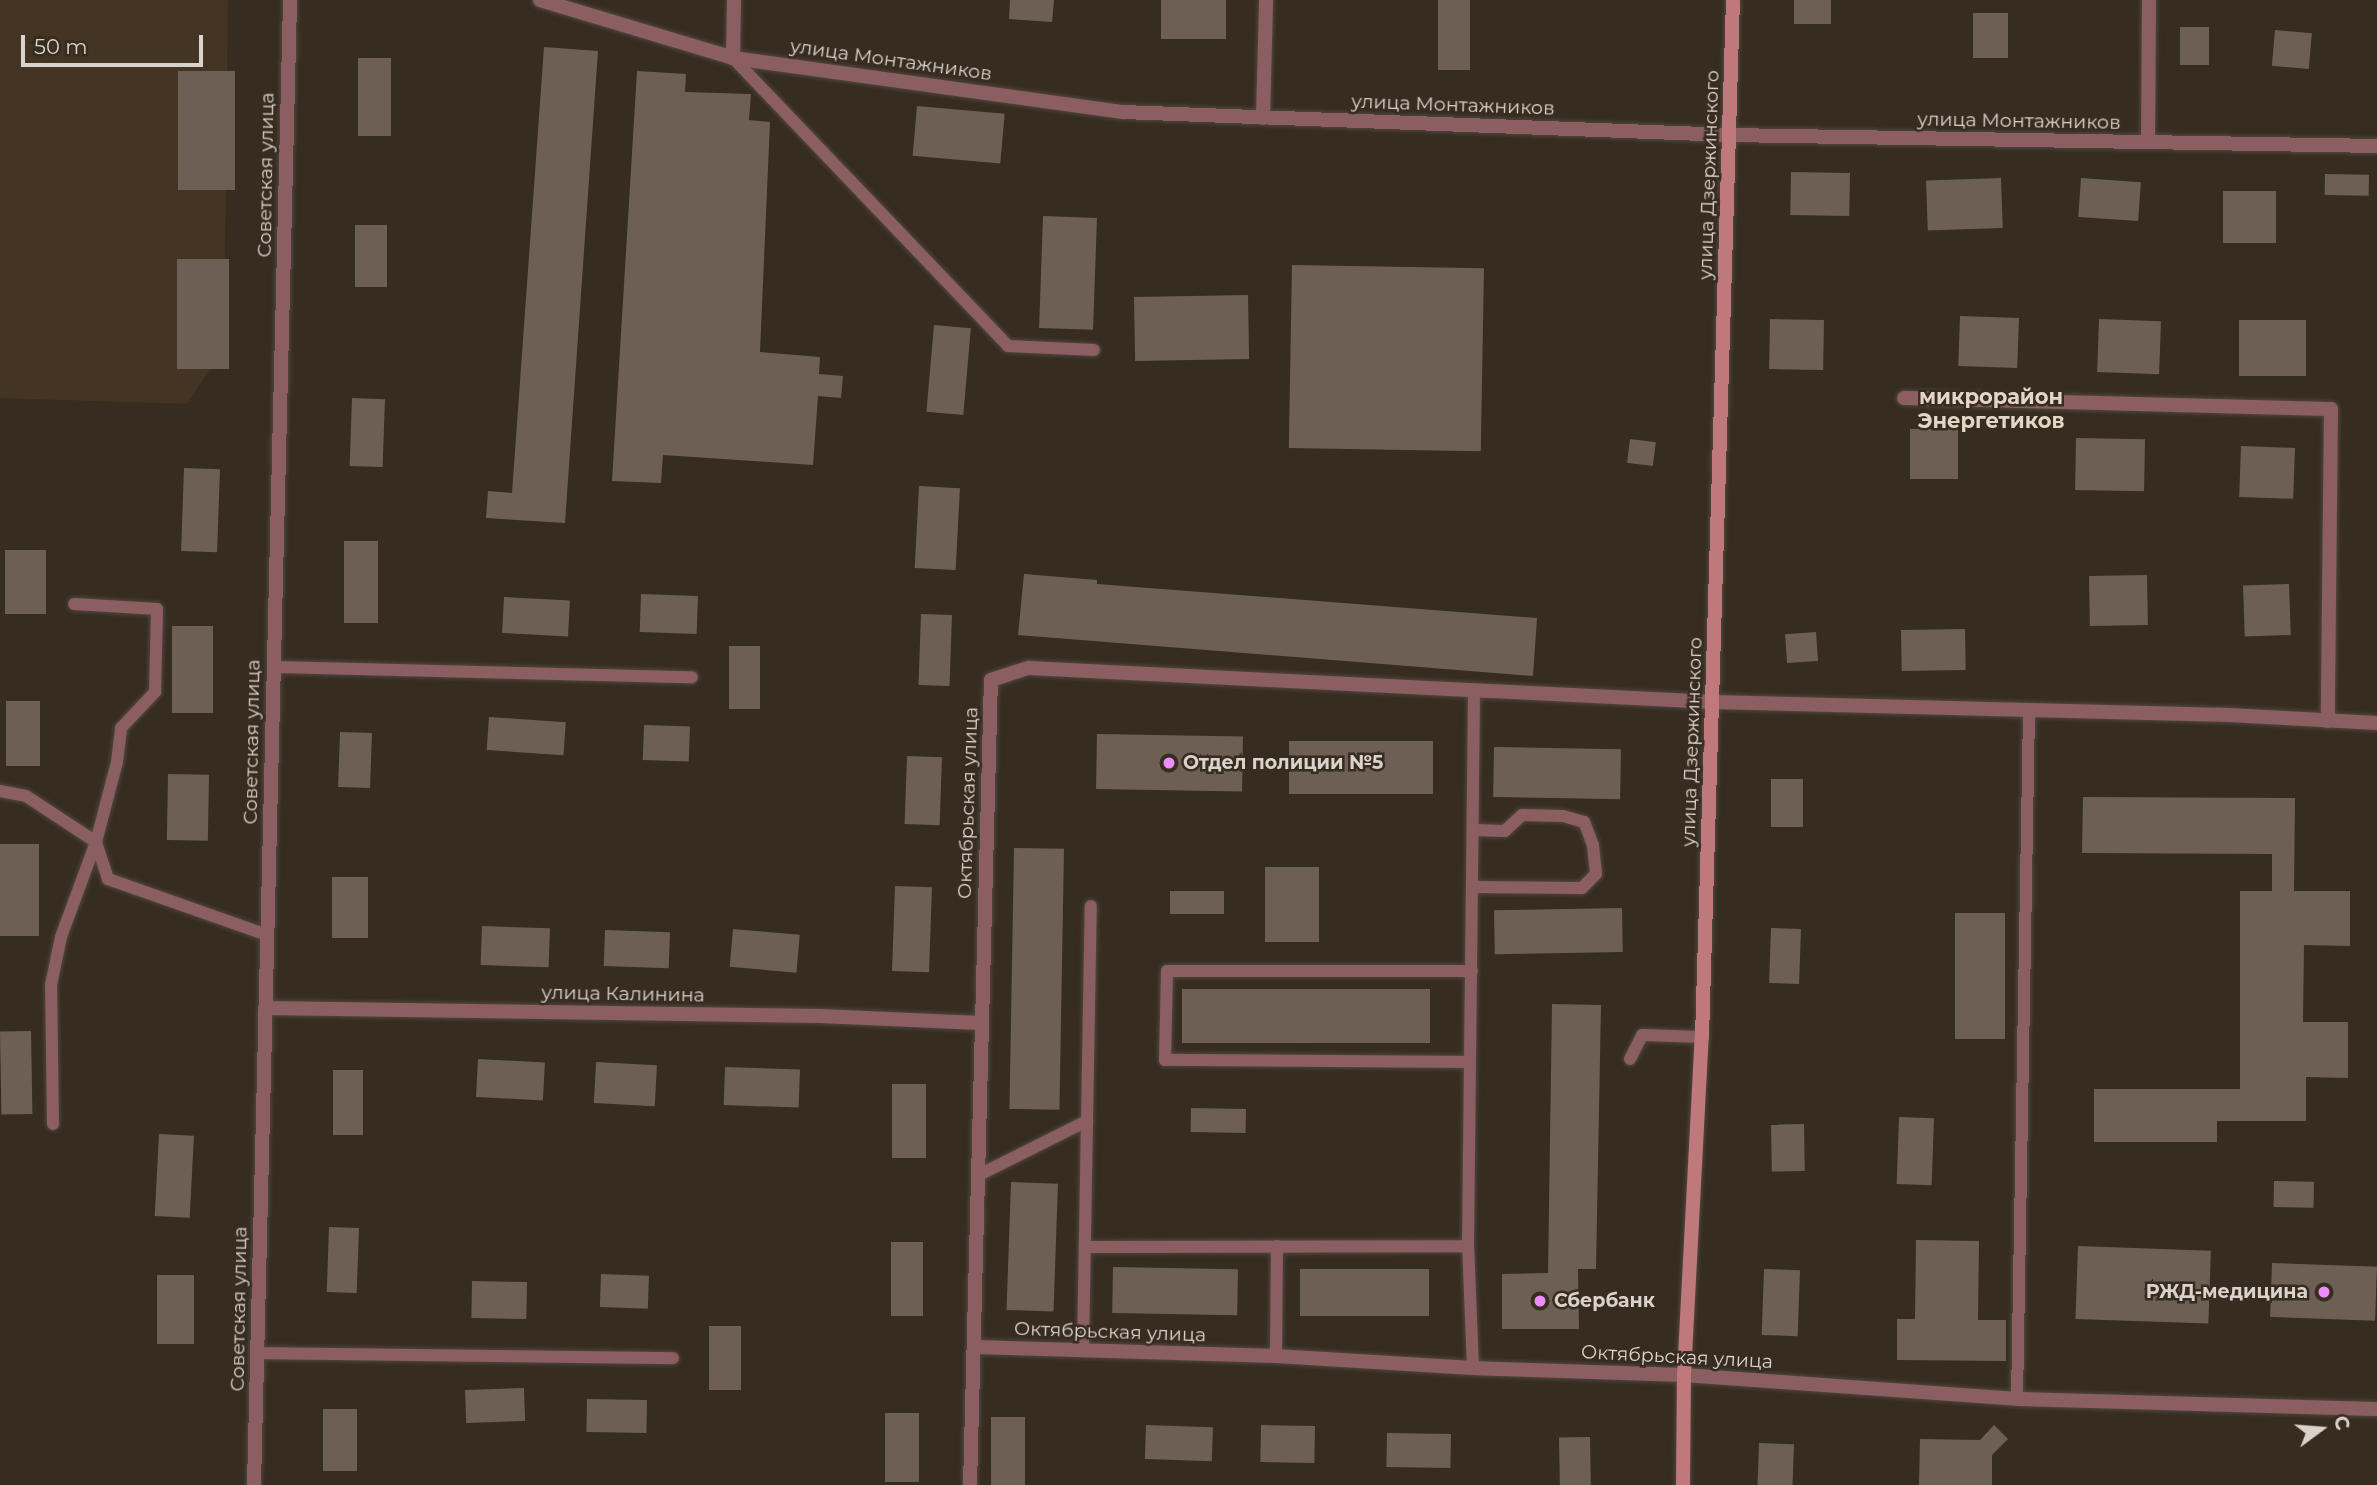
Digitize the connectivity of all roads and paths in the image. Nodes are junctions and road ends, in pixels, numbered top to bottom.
1 (290, 0) edge
2 (540, 0) edge
3 (734, 0) edge
4 (1266, 0) edge
5 (1733, 0) edge
6 (2149, 0) edge
7 (733, 58) junction
8 (1262, 117) junction
9 (1729, 135) junction
10 (2148, 142) junction
11 (2377, 146) edge
12 (1094, 351) dead end
13 (1905, 398) dead end
14 (74, 604) dead end
15 (273, 667) junction
16 (692, 677) dead end
17 (1474, 691) junction
18 (1713, 702) junction
19 (2029, 709) junction
20 (2328, 720) junction
21 (2377, 723) edge
22 (0, 791) edge
23 (1473, 830) junction
24 (96, 842) junction
25 (1472, 887) junction
26 (1091, 906) dead end
27 (267, 935) junction
28 (1472, 971) junction
29 (265, 1008) junction
30 (980, 1023) junction
31 (1702, 1037) junction
32 (1630, 1059) dead end
33 (1469, 1062) junction
34 (1087, 1121) junction
35 (53, 1124) dead end
36 (979, 1175) junction
37 (1468, 1245) junction
38 (1277, 1246) junction
39 (1085, 1247) junction
40 (975, 1347) junction
41 (1083, 1350) junction
42 (257, 1353) junction
43 (1276, 1356) junction
44 (673, 1358) dead end
45 (1473, 1368) junction
46 (1684, 1375) junction
47 (2017, 1399) junction
48 (2377, 1409) edge
49 (254, 1485) edge
50 (970, 1485) edge
51 (1683, 1485) edge

1 - 15 street, Советская улица
2 - 7 street, улица Монтажников
3 - 7 street
4 - 8 street
5 - 9 street, улица Дзержинского
6 - 10 street
7 - 8 street, улица Монтажников
7 - 12 lane
8 - 9 street, улица Монтажников
9 - 10 street, улица Монтажников
9 - 18 street, улица Дзержинского
10 - 11 street, улица Монтажников
13 - 20 street
14 - 24 lane
15 - 16 lane
15 - 27 street, Советская улица
17 - 18 street
17 - 23 lane
17 - 30 street, Октябрьская улица
18 - 19 street
18 - 31 street, улица Дзержинского
19 - 20 street
19 - 47 lane
20 - 21 street
22 - 24 lane
23 - 25 lane
23 - 25 lane
24 - 27 lane
24 - 35 lane
25 - 28 lane
26 - 34 lane
27 - 29 street, Советская улица
28 - 33 lane
28 - 33 lane
29 - 30 street, улица Калинина
29 - 42 street, Советская улица
30 - 36 street, Октябрьская улица
31 - 32 lane
31 - 46 street, улица Дзержинского
33 - 37 lane
34 - 36 lane
34 - 39 lane
36 - 40 street, Октябрьская улица
37 - 38 lane
37 - 45 lane
38 - 39 lane
38 - 43 lane
39 - 41 lane
40 - 41 street, Октябрьская улица
40 - 50 street, Октябрьская улица
41 - 43 street, Октябрьская улица
42 - 44 lane
42 - 49 street, Советская улица
43 - 45 street, Октябрьская улица
45 - 46 street, Октябрьская улица
46 - 47 street, Октябрьская улица
46 - 51 street, улица Дзержинского
47 - 48 street, Октябрьская улица

